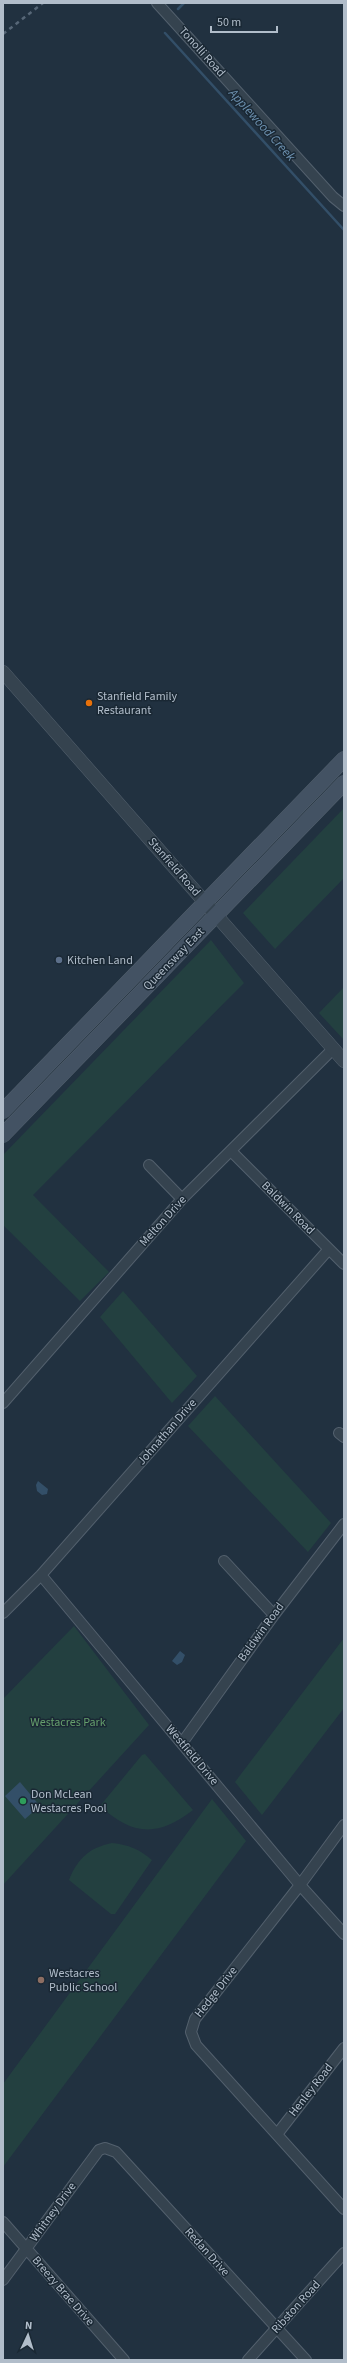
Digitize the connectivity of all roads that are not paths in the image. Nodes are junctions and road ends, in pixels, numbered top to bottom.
1 (158, 3) edge
2 (344, 206) edge
3 (3, 672) edge
4 (344, 760) edge
5 (344, 783) edge
6 (206, 903) junction
7 (216, 915) junction
8 (333, 1049) junction
9 (344, 1061) edge
10 (3, 1111) edge
11 (3, 1135) edge
12 (231, 1151) junction
13 (149, 1166) dead end
14 (182, 1199) junction
15 (329, 1249) junction
16 (344, 1264) edge
17 (4, 1399) edge
18 (344, 1524) edge
19 (224, 1561) dead end
20 (41, 1575) junction
21 (3, 1613) edge
22 (274, 1615) junction
23 (182, 1743) junction
24 (344, 1825) edge
25 (300, 1885) junction
26 (344, 1934) edge
27 (344, 2048) edge
28 (278, 2133) junction
29 (105, 2148) joint
30 (344, 2209) edge
31 (3, 2222) edge
32 (26, 2248) junction
33 (344, 2253) edge
34 (3, 2280) edge
35 (277, 2328) junction
36 (124, 2360) edge
37 (248, 2360) edge
38 (306, 2360) edge

1 - 2 street, Tonolli Road
3 - 6 street, Stanfield Road
4 - 6 main road, Queensway East
5 - 7 main road, Queensway East
6 - 7 street, Stanfield Road
6 - 10 main road, Queensway East
7 - 8 street, Stanfield Road
7 - 11 main road, Queensway East
8 - 9 street, Stanfield Road
8 - 12 street, Melton Drive
12 - 14 street, Melton Drive
12 - 15 street, Baldwin Road
13 - 14 street
14 - 17 street, Melton Drive
15 - 16 street, Baldwin Road
15 - 20 street, Johnathan Drive
18 - 22 street, Baldwin Road
19 - 22 street
20 - 21 street, Johnathan Drive
20 - 23 street, Westfield Drive
22 - 23 street, Baldwin Road
23 - 25 street, Westfield Drive
24 - 25 street, Hedge Drive
25 - 26 street, Westfield Drive
25 - 28 street, Hedge Drive
27 - 28 street, Henley Road
28 - 30 street, Hedge Drive
29 - 32 street, Whitney Drive
29 - 35 street, Redan Drive
31 - 32 street, Breezy Brae Drive
32 - 34 street, Whitney Drive
32 - 36 street, Breezy Brae Drive
33 - 35 street, Ribston Road
35 - 37 street, Ribston Road
35 - 38 street, Redan Drive

